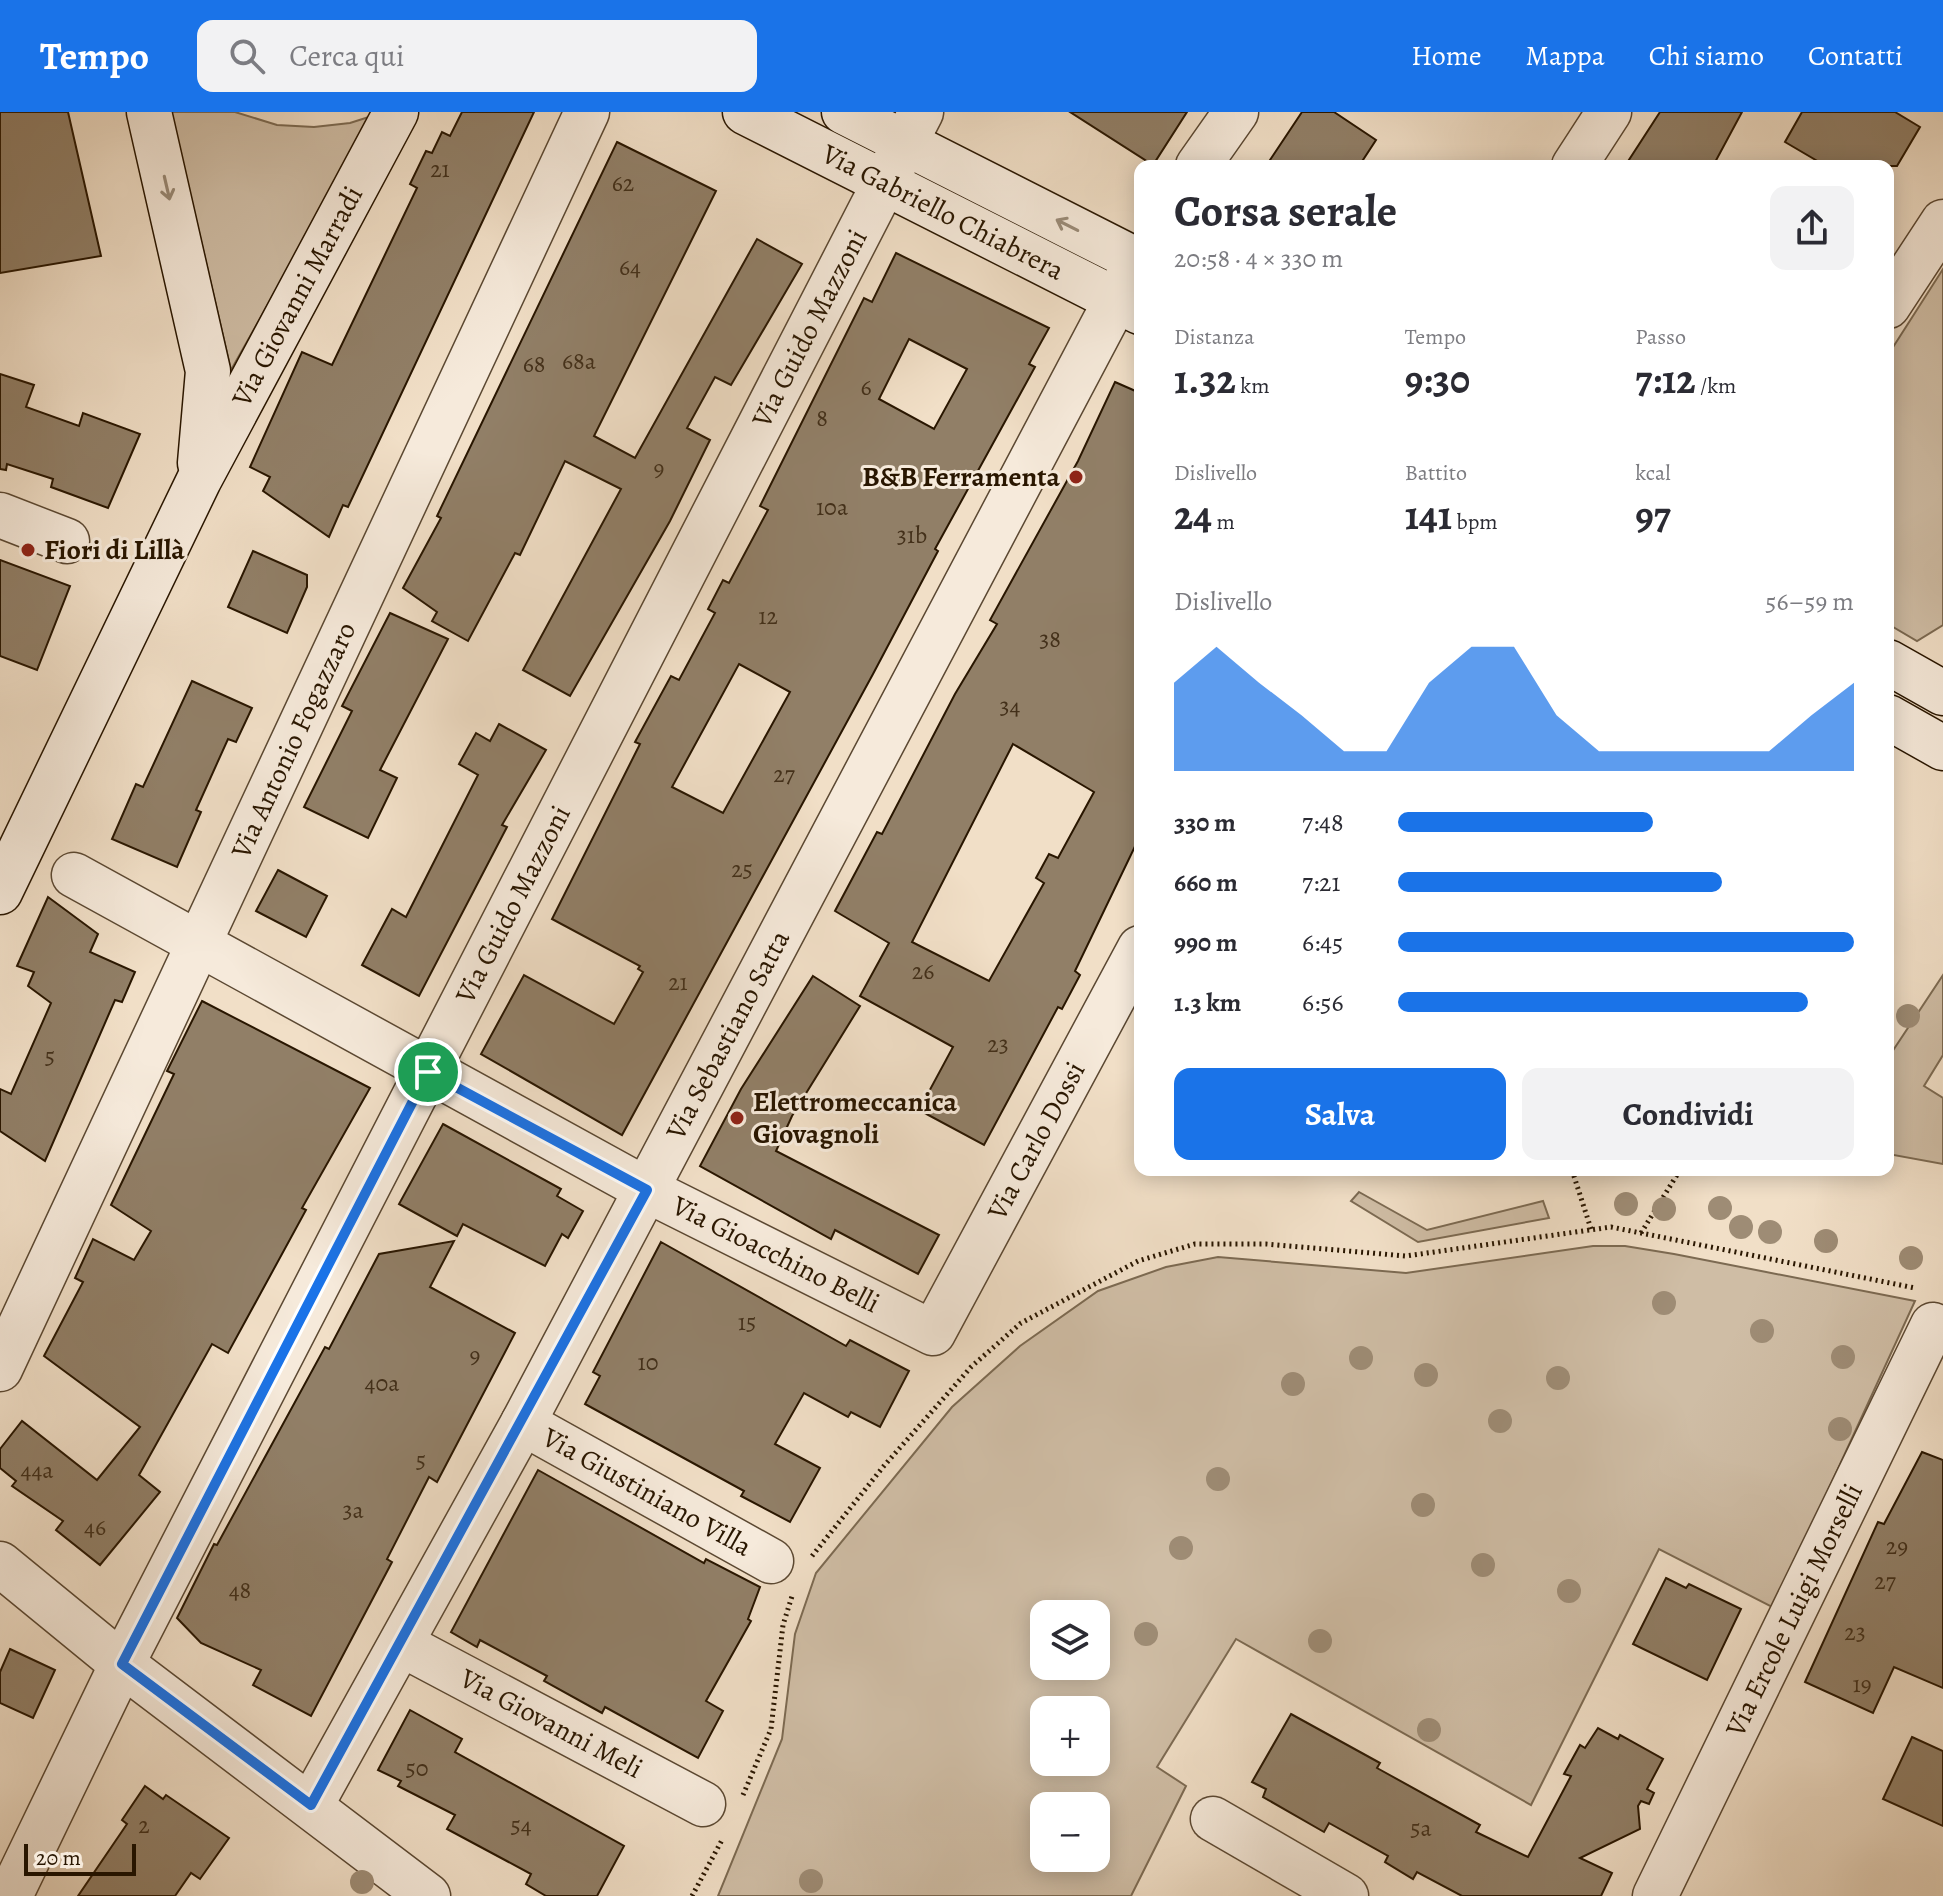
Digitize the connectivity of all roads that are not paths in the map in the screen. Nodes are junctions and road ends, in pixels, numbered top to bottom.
1 (149, 112) edge
2 (396, 112) edge
3 (587, 112) edge
4 (745, 112) edge
5 (844, 112) edge
6 (1236, 112) edge
7 (1609, 112) edge
8 (913, 127) edge
9 (1202, 160) edge
10 (1578, 160) edge
11 (885, 183) junction
12 (1943, 222) edge
13 (1134, 256) edge
14 (1134, 280) edge
15 (1894, 297) edge
16 (1128, 306) edge
17 (199, 480) junction
18 (0, 515) edge
19 (67, 541) dead end
20 (1894, 665) edge
21 (1943, 693) edge
22 (1894, 720) edge
23 (1943, 748) edge
24 (74, 875) dead end
25 (0, 892) edge
26 (198, 943) junction
27 (1134, 959) edge
28 (428, 1072) junction
29 (647, 1190) junction
30 (1929, 1308) road end
31 (933, 1333) joint
32 (0, 1369) edge
33 (523, 1423) junction
34 (0, 1564) edge
35 (792, 1569) road end
36 (401, 1644) junction
37 (122, 1664) junction
38 (311, 1805) junction
39 (723, 1815) road end
40 (1213, 1819) dead end
41 (10, 1896) edge
42 (428, 1896) edge
43 (1346, 1896) edge
44 (1655, 1896) edge

1 -> 17 street, Via Giovanni Marradi
2 - 17 street, Via Giovanni Marradi
3 - 26 street, Via Antonio Fogazzaro
4 - 11 street, Via Gabriello Chiabrera
5 - 8 street, Via Gabriello Chiabrera
6 - 9 street
7 - 10 street
8 - 11 street, Via Guido Mazzoni
13 -> 8 street, Via Gabriello Chiabrera
11 - 16 street, Via Gabriello Chiabrera
11 - 28 street, Via Guido Mazzoni
12 - 15 street
14 - 16 street, Via Sebastiano Satta
16 - 29 street, Via Sebastiano Satta
17 - 25 street, Via Giovanni Marradi
18 - 19 street
20 - 21 street
22 - 23 street
24 - 26 street, Via Gioacchino Belli
26 - 28 street, Via Gioacchino Belli
26 - 32 street, Via Antonio Fogazzaro
27 - 31 street, Via Carlo Dossi
28 - 29 street, Via Gioacchino Belli
28 - 37 street, Via Guido Mazzoni
29 - 31 street, Via Gioacchino Belli
29 - 33 street, Via Sebastiano Satta
30 - 44 street, Via Ercole Luigi Morselli
33 - 35 street, Via Giustiniano Villa
33 - 36 street, Via Sebastiano Satta
34 - 37 street
36 - 38 street, Via Sebastiano Satta
36 - 39 street, Via Giovanni Meli
37 - 38 street
37 - 41 street, Via Guido Mazzoni
38 - 42 street
40 - 43 street

